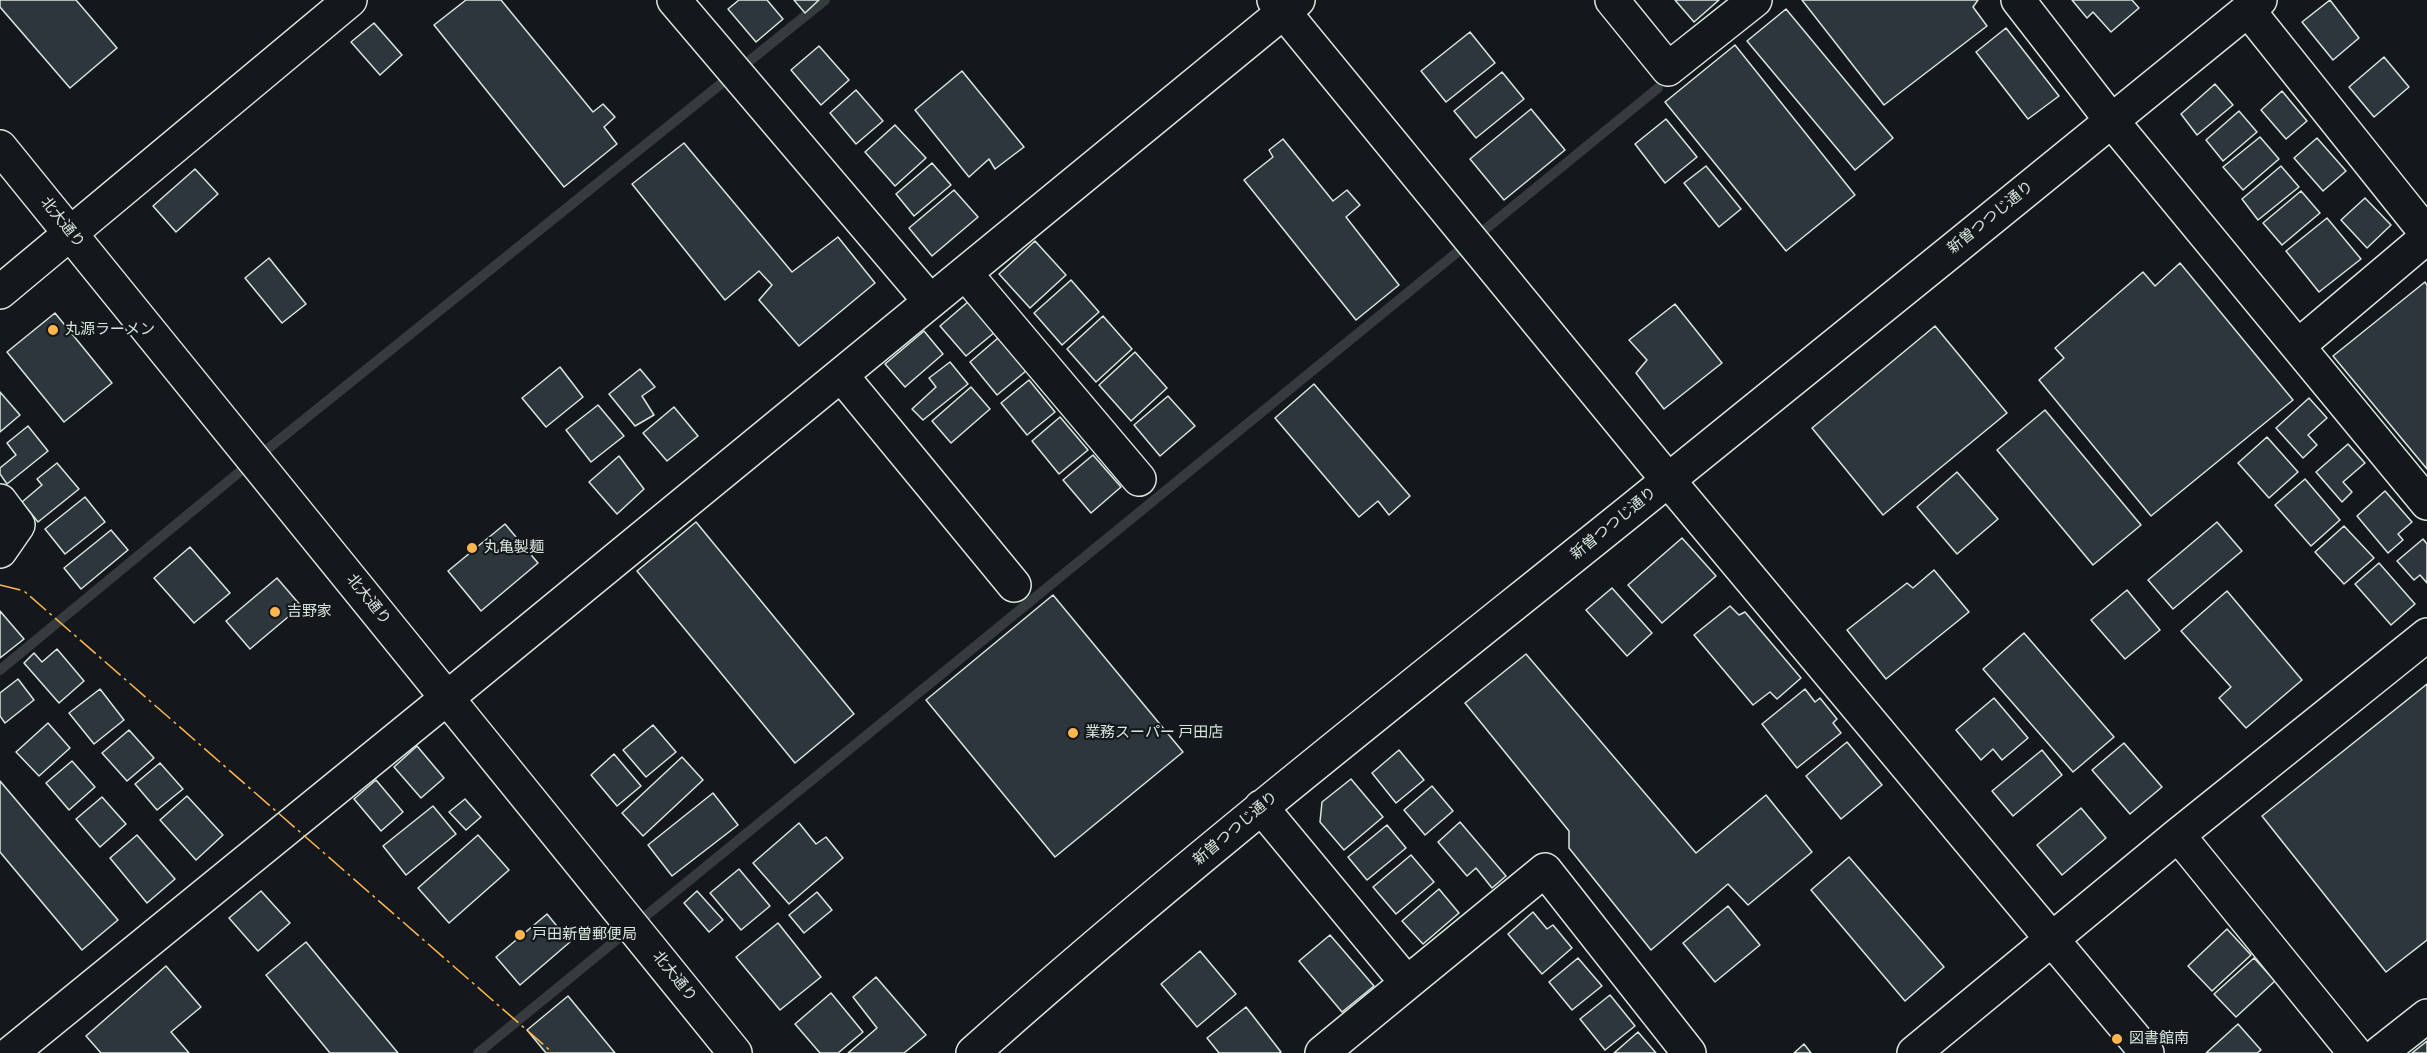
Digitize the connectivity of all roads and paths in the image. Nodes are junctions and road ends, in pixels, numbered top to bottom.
1 (350, 0) edge
2 (674, 0) edge
3 (1612, 0) edge
4 (1755, 0) edge
5 (2018, 0) edge
6 (1285, 4) edge
7 (2254, 5) edge
8 (2112, 120) junction
9 (0, 147) edge
10 (71, 234) junction
11 (2427, 235) edge
12 (965, 273) junction
13 (0, 292) edge
14 (930, 302) junction
15 (2298, 346) junction
16 (841, 375) junction
17 (1139, 479) dead end
18 (1668, 480) junction
19 (0, 501) edge
20 (2427, 503) edge
21 (0, 551) edge
22 (1014, 585) dead end
23 (2427, 635) edge
24 (447, 698) junction
25 (1261, 807) junction
26 (2178, 835) junction
27 (2052, 938) junction
28 (1407, 982) junction
29 (2427, 1016) edge
30 (11, 1053) edge
31 (735, 1053) edge
32 (973, 1053) edge
33 (1322, 1053) edge
34 (1689, 1053) edge
35 (1914, 1053) edge
36 (2147, 1053) edge
37 (2355, 1053) edge
38 (2380, 1053) edge

1 - 10 street
2 - 14 street
3 - 4 street
5 - 8 street
6 - 12 street
6 - 18 street
7 - 8 street, 新曽つつじ通り
7 - 11 street
8 - 15 street
8 - 18 street, 新曽つつじ通り
9 - 10 street, 北大通り
10 - 13 street
10 - 24 street, 北大通り
11 - 15 street
12 - 14 street
12 - 17 street
14 - 16 street
15 - 20 street
16 - 22 street
16 - 24 street
18 - 25 street, 新曽つつじ通り
18 - 27 street
19 - 21 street
23 - 26 street
24 - 30 street
24 - 31 street, 北大通り
25 - 28 street
25 - 32 street, 新曽つつじ通り
26 - 27 street
26 - 37 street
27 - 35 street
27 - 36 street
28 - 33 street
28 - 34 street
29 - 38 street

